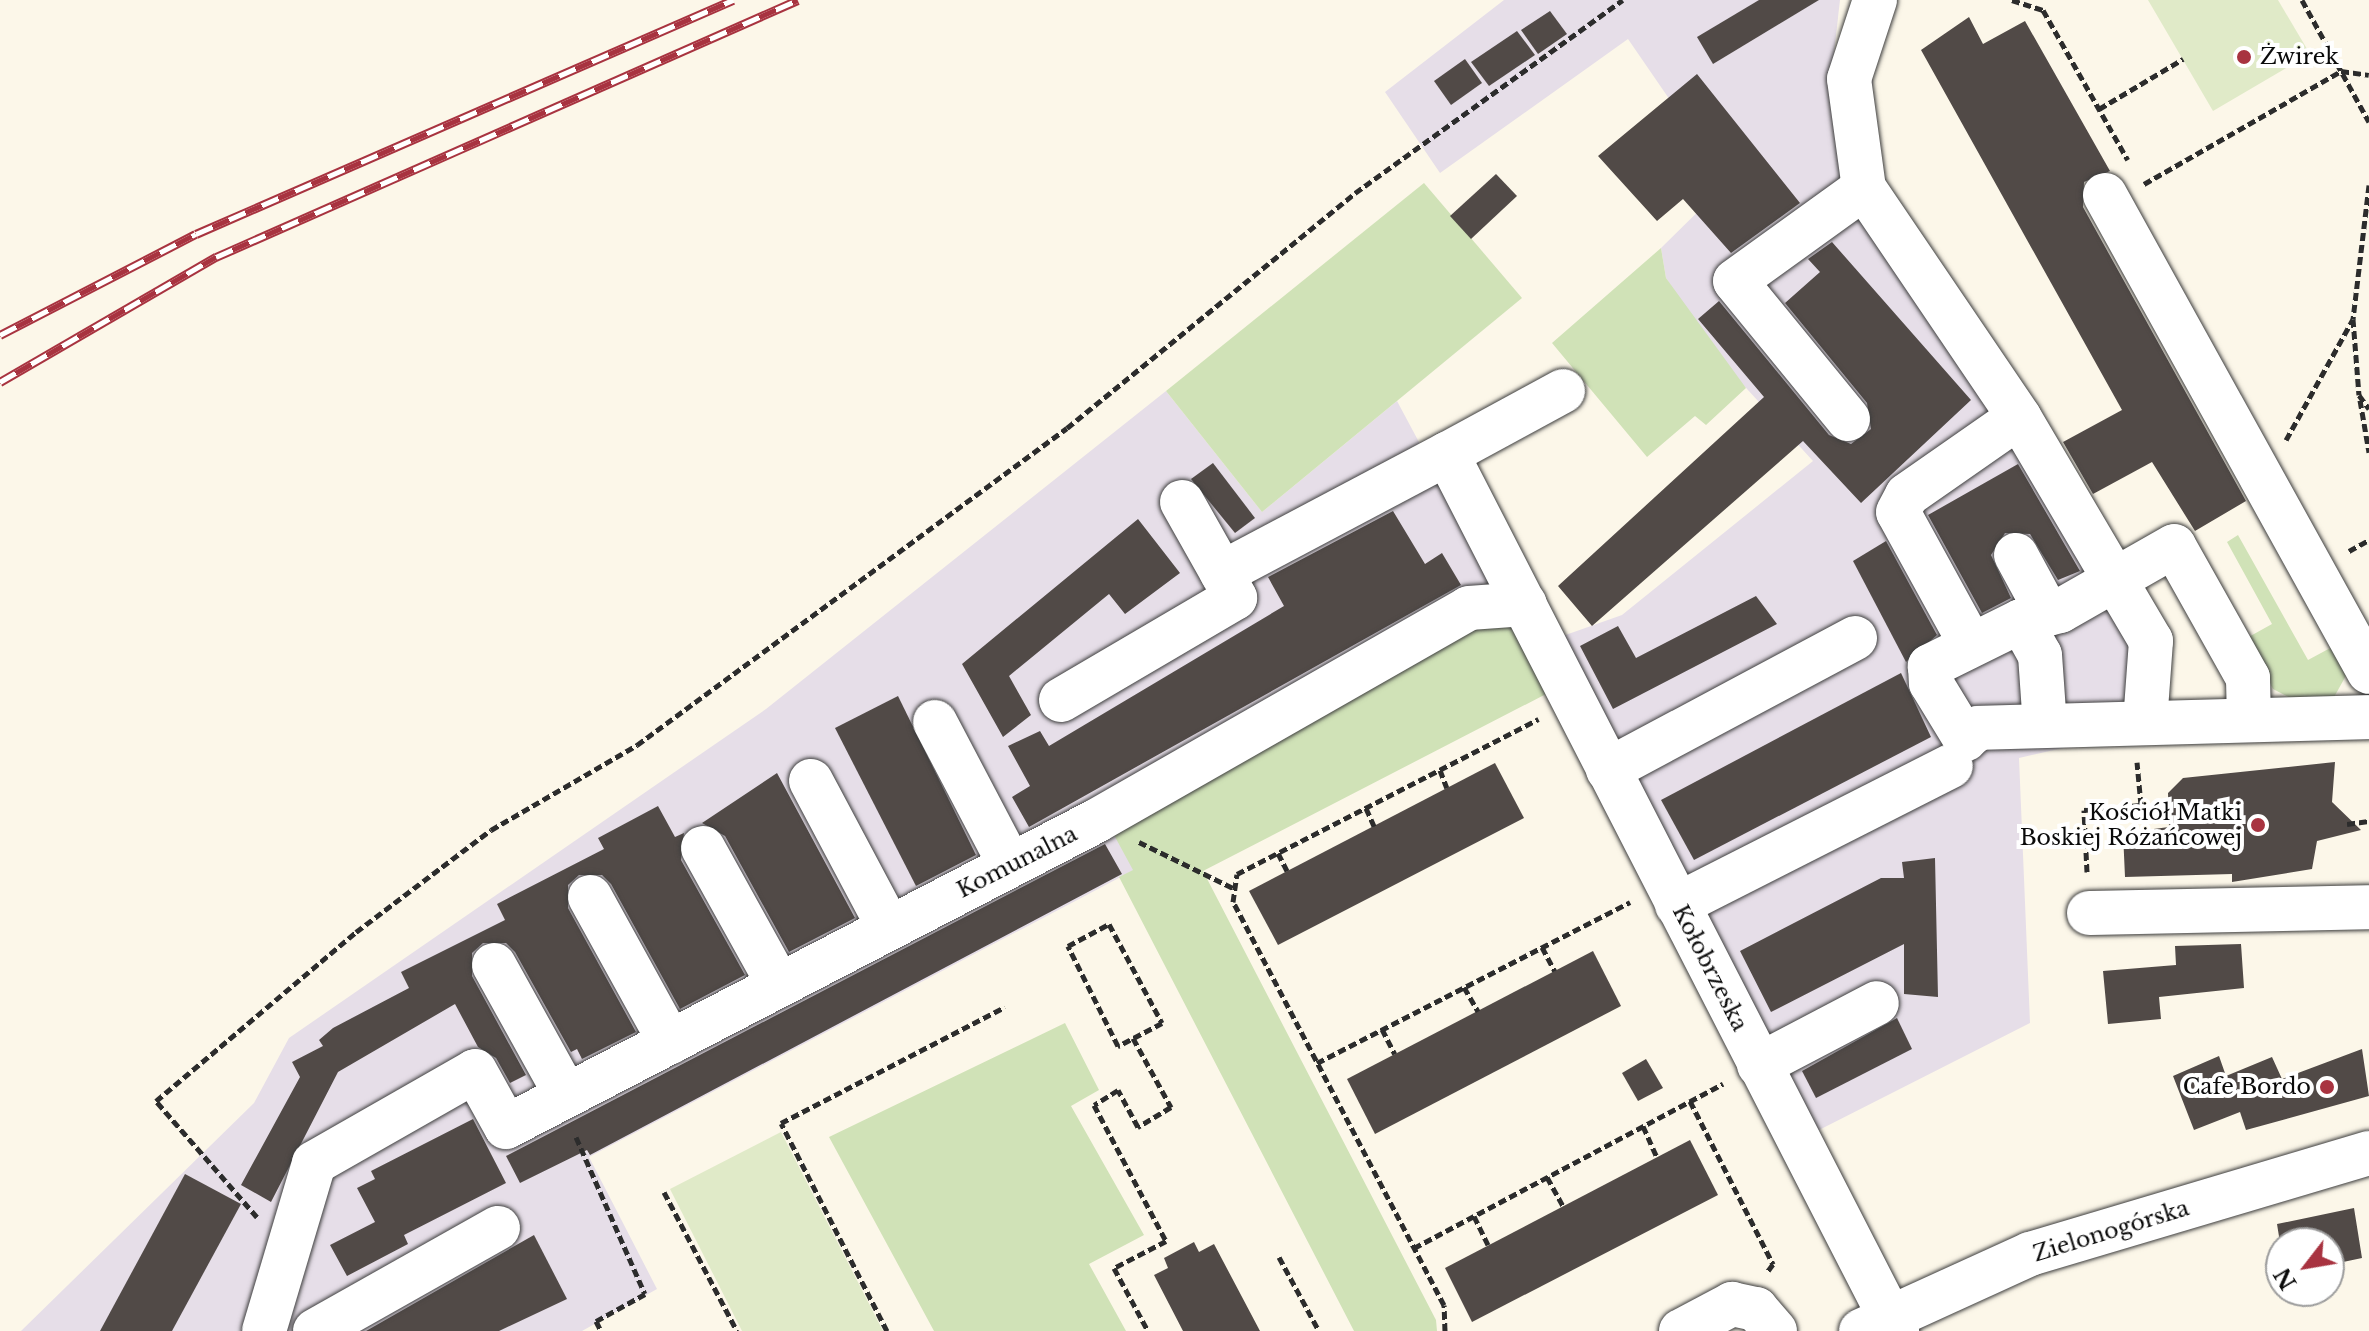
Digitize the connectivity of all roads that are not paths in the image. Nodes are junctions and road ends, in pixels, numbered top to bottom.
1 (1875, 0) edge
2 (1864, 188) junction
3 (2119, 195) road end
4 (1563, 391) dead end
5 (2019, 417) junction
6 (1848, 419) dead end
7 (1447, 454) junction
8 (1182, 502) dead end
9 (2016, 555) dead end
10 (1222, 573) junction
11 (2115, 580) junction
12 (1525, 604) junction
13 (2034, 617) junction
14 (1855, 638) dead end
15 (1970, 643) junction
16 (2369, 672) edge
17 (1061, 700) dead end
18 (2369, 717) edge
19 (2249, 720) junction
20 (935, 722) dead end
21 (2139, 723) junction
22 (2045, 726) junction
23 (1951, 766) dead end
24 (1608, 770) junction
25 (811, 781) dead end
26 (703, 848) dead end
27 (1010, 865) junction
28 (1672, 894) junction
29 (590, 897) dead end
30 (2369, 907) edge
31 (2089, 913) road end
32 (889, 928) junction
33 (494, 965) dead end
34 (779, 985) junction
35 (1877, 1003) dead end
36 (670, 1042) junction
37 (1759, 1065) junction
38 (566, 1095) junction
39 (2369, 1153) edge
40 (498, 1228) dead end
41 (1760, 1317) edge
42 (1882, 1326) edge
43 (264, 1331) edge
44 (315, 1331) edge
45 (1681, 1331) edge

1 - 2 street
2 - 5 street
2 - 6 street
3 - 16 street
4 - 7 street
5 - 11 street
5 - 15 street
7 - 10 street
7 - 12 street, Kołobrzeska
8 - 10 street
9 - 13 street
10 - 17 street
11 - 13 street
11 - 19 street
11 - 21 street
12 - 24 street, Kołobrzeska
12 - 27 street, Komunalna
13 - 15 street
13 - 22 street
14 - 24 street
15 - 22 street
18 - 19 street
19 - 21 street
20 - 27 street
21 - 22 street
23 - 28 street
24 - 28 street, Kołobrzeska
25 - 32 street
26 - 34 street
27 - 32 street, Komunalna
28 - 37 street, Kołobrzeska
29 - 36 street
30 - 31 street
32 - 34 street, Komunalna
33 - 38 street
34 - 36 street, Komunalna
35 - 37 street
36 - 38 street, Komunalna
37 - 42 street, Kołobrzeska
38 - 43 street, Komunalna
39 - 42 street, Zielonogórska
40 - 44 street
41 - 45 street

